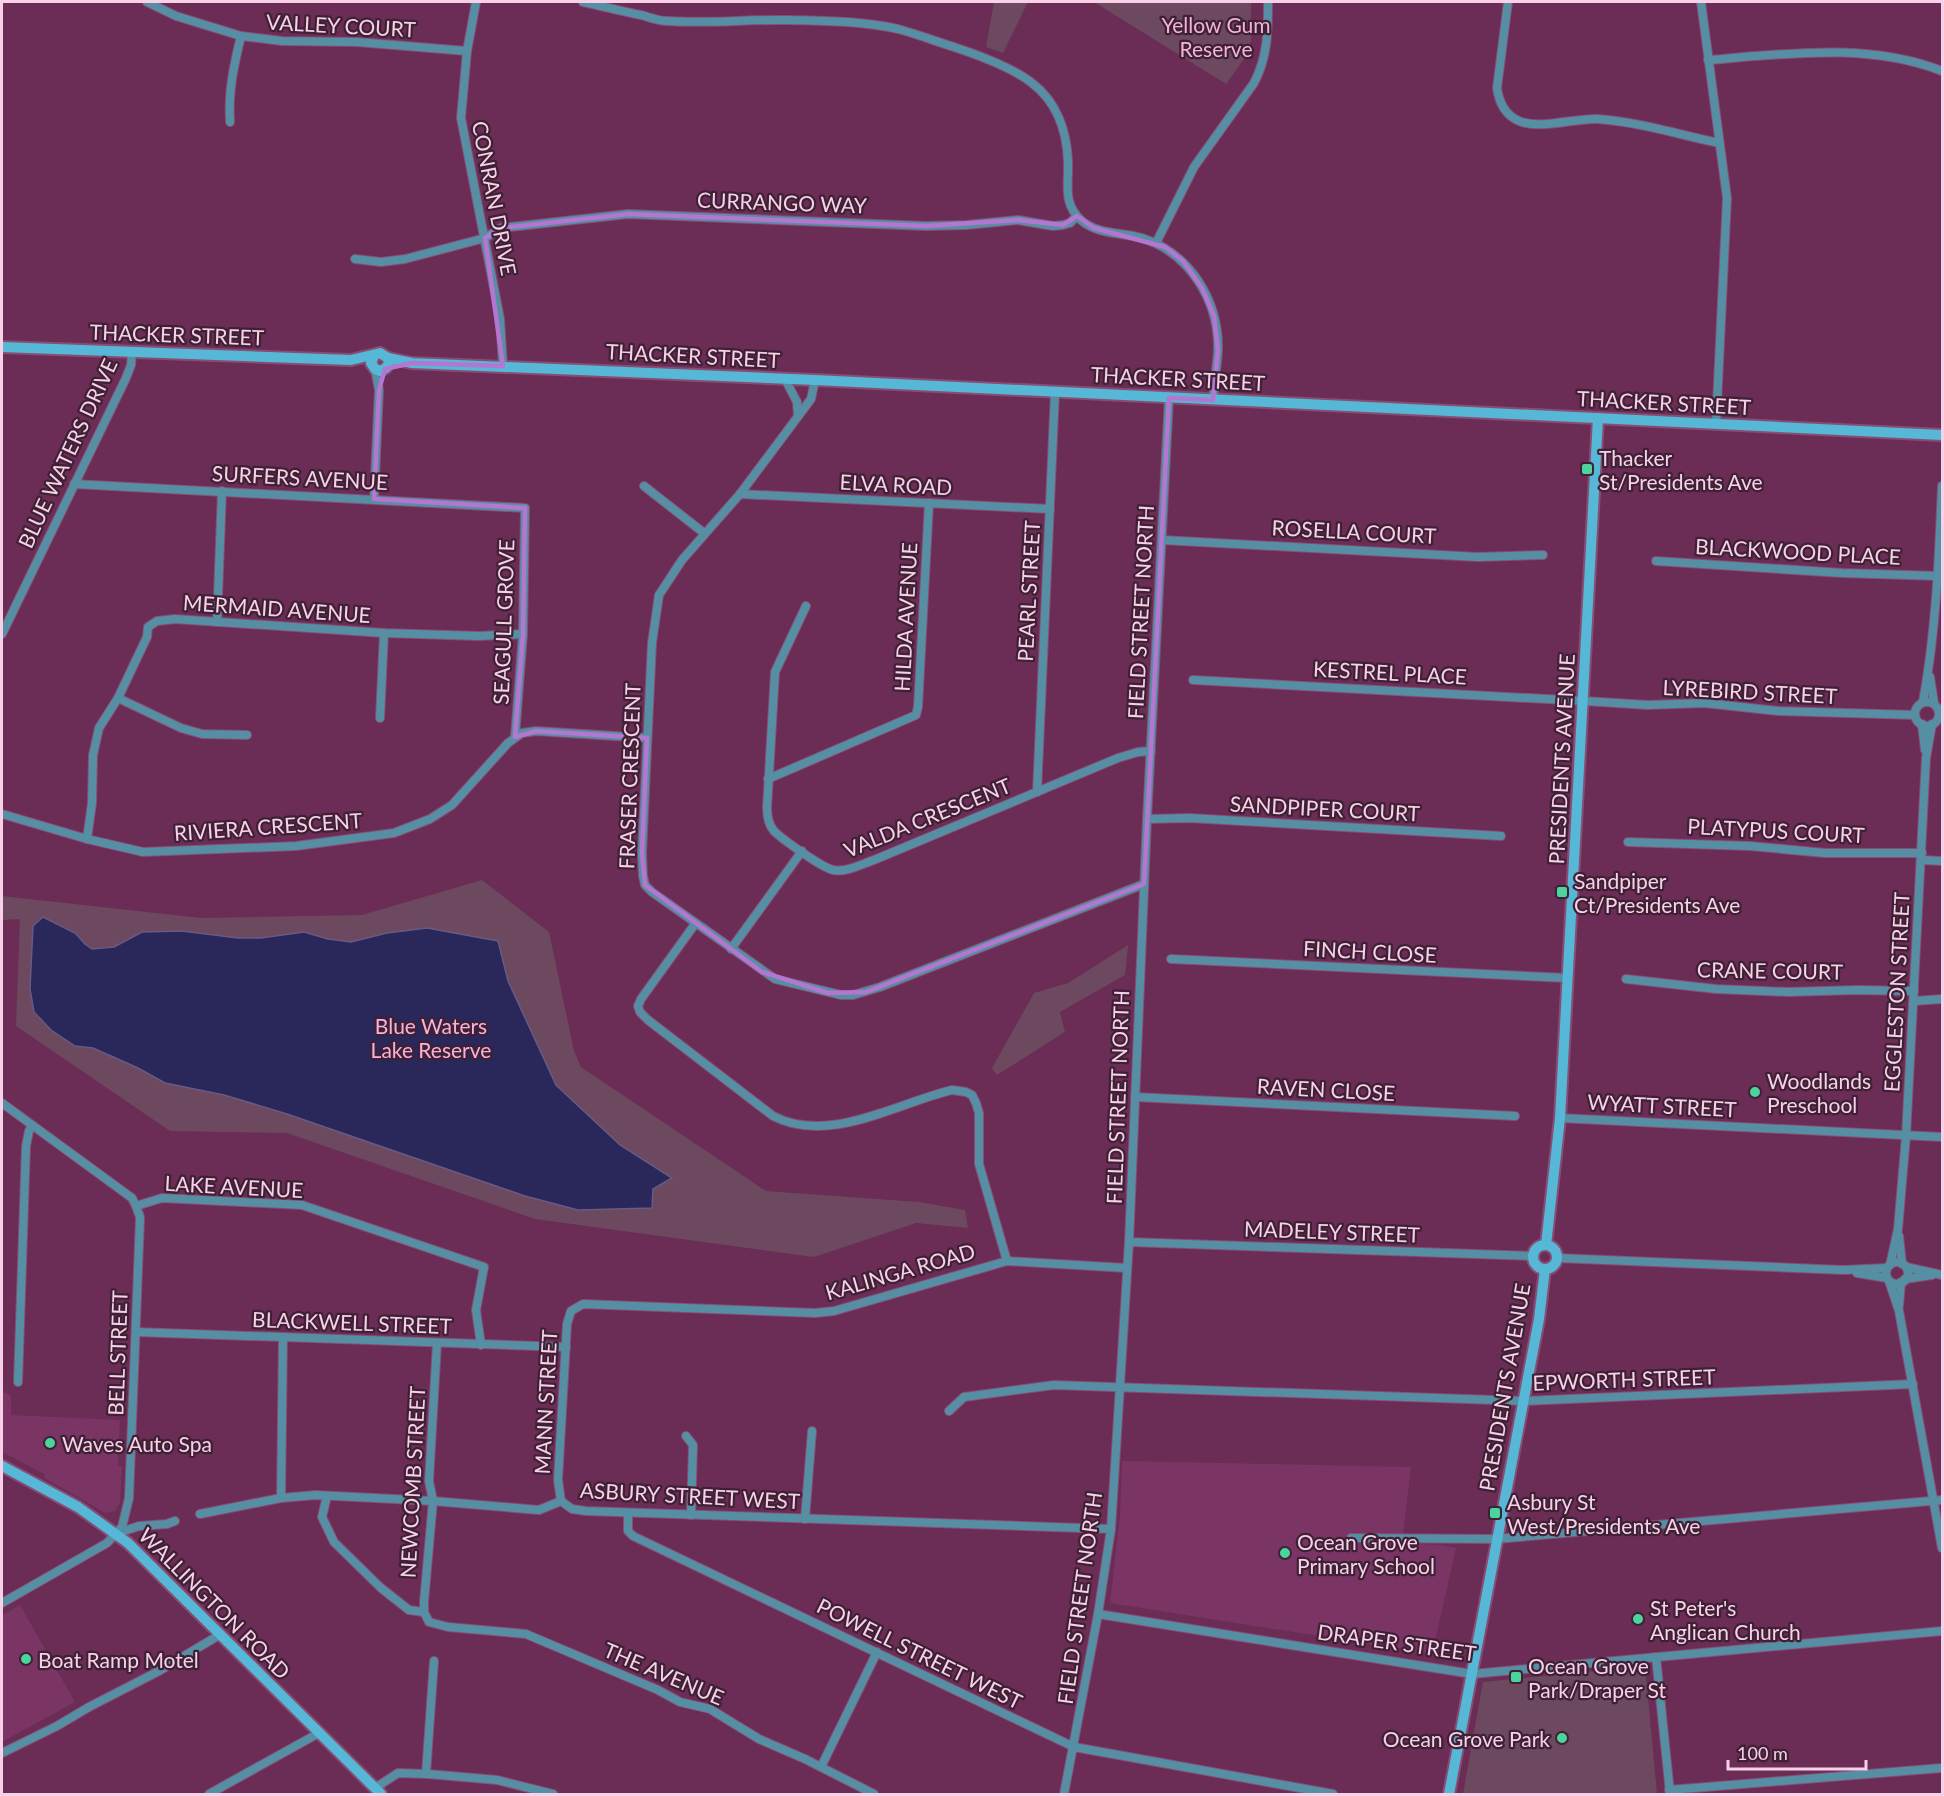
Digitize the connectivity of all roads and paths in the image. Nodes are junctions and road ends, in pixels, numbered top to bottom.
1 (147, 2) edge
2 (476, 2) edge
3 (583, 2) edge
4 (1268, 2) edge
5 (1508, 2) edge
6 (1701, 2) edge
7 (241, 36) junction
8 (467, 51) junction
9 (1708, 60) junction
10 (1942, 71) edge
11 (230, 122) dead end
12 (1719, 143) junction
13 (1077, 216) junction
14 (485, 238) junction
15 (1156, 243) junction
16 (356, 259) dead end
17 (2, 347) edge
18 (132, 352) junction
19 (380, 364) junction
20 (503, 366) junction
21 (785, 378) junction
22 (815, 380) junction
23 (1055, 392) junction
24 (1169, 398) junction
25 (1213, 400) junction
26 (798, 416) junction
27 (1598, 418) junction
28 (1716, 424) junction
29 (1942, 435) edge
30 (74, 484) junction
31 (644, 486) dead end
32 (1942, 486) edge
33 (222, 491) junction
34 (740, 494) junction
35 (374, 499) junction
36 (929, 504) junction
37 (525, 508) joint
38 (1050, 509) junction
39 (704, 533) junction
40 (1162, 540) junction
41 (1543, 555) dead end
42 (1656, 561) dead end
43 (1940, 581) edge
44 (806, 606) dead end
45 (217, 622) junction
46 (384, 633) junction
47 (2, 634) edge
48 (523, 634) junction
49 (1929, 670) junction
50 (1193, 680) dead end
51 (118, 698) junction
52 (1584, 701) junction
53 (1923, 702) junction
54 (1934, 703) junction
55 (1916, 715) junction
56 (1941, 715) edge
57 (380, 718) dead end
58 (1922, 724) junction
59 (1932, 724) junction
60 (247, 735) dead end
61 (515, 737) junction
62 (647, 738) junction
63 (1151, 751) junction
64 (1926, 758) junction
65 (768, 779) junction
66 (1037, 792) junction
67 (2, 814) edge
68 (1147, 819) junction
69 (1501, 836) dead end
70 (87, 839) junction
71 (1628, 842) dead end
72 (802, 851) junction
73 (1922, 856) junction
74 (1942, 861) edge
75 (1144, 884) junction
76 (695, 924) junction
77 (731, 949) junction
78 (1171, 959) dead end
79 (1568, 978) junction
80 (1626, 980) dead end
81 (1914, 991) junction
82 (1942, 999) edge
83 (1914, 1001) junction
84 (1135, 1097) junction
85 (2, 1103) edge
86 (1515, 1116) dead end
87 (1560, 1118) junction
88 (32, 1125) junction
89 (1906, 1136) junction
90 (1942, 1137) edge
91 (136, 1206) junction
92 (1898, 1229) junction
93 (1129, 1242) junction
94 (1546, 1245) junction
95 (1534, 1256) junction
96 (1557, 1258) junction
97 (1007, 1261) junction
98 (1888, 1266) junction
99 (1904, 1266) junction
100 (1127, 1268) junction
101 (1545, 1269) junction
102 (1843, 1270) junction
103 (1940, 1274) edge
104 (1888, 1280) junction
105 (1903, 1281) junction
106 (576, 1307) joint
107 (1899, 1311) junction
108 (136, 1332) junction
109 (283, 1337) junction
110 (437, 1343) junction
111 (481, 1344) junction
112 (566, 1347) junction
113 (18, 1382) dead end
114 (1913, 1384) junction
115 (1120, 1387) junction
116 (1524, 1401) junction
117 (949, 1411) dead end
118 (812, 1431) dead end
119 (686, 1436) dead end
120 (2, 1466) edge
121 (327, 1496) junction
122 (281, 1498) junction
123 (433, 1501) junction
124 (1938, 1501) edge
125 (561, 1502) junction
126 (628, 1512) junction
127 (200, 1514) dead end
128 (691, 1515) junction
129 (805, 1519) junction
130 (176, 1521) dead end
131 (1111, 1529) junction
132 (116, 1534) junction
133 (1351, 1538) dead end
134 (1496, 1539) junction
135 (1942, 1548) edge
136 (2, 1603) edge
137 (424, 1612) junction
138 (1098, 1614) junction
139 (1942, 1631) edge
140 (221, 1634) junction
141 (877, 1653) junction
142 (1656, 1657) junction
143 (434, 1661) dead end
144 (1472, 1674) junction
145 (319, 1733) junction
146 (1074, 1747) junction
147 (2, 1754) edge
148 (821, 1767) junction
149 (1942, 1768) edge
150 (426, 1774) junction
151 (378, 1791) edge
152 (1670, 1792) edge
153 (209, 1794) edge
154 (553, 1794) edge
155 (874, 1794) edge
156 (1064, 1794) edge
157 (1333, 1794) edge
158 (1449, 1794) edge

1 - 7 street, VALLEY COURT
2 - 8 street, CONRAN DRIVE
3 - 13 street
4 - 15 street
5 - 12 street
6 - 9 street
7 - 8 street, VALLEY COURT
7 - 11 street
8 - 14 street, CONRAN DRIVE
9 - 10 street
9 - 12 street
12 - 28 street
13 - 14 street, CURRANGO WAY
13 - 15 street
14 - 16 street, CURRANGO WAY
14 - 20 street, CONRAN DRIVE
15 - 25 street
17 - 18 street, THACKER STREET
18 - 19 street, THACKER STREET
18 - 30 street, BLUE WATERS DRIVE
19 - 20 street, THACKER STREET
19 - 35 street
20 - 21 street, THACKER STREET
21 - 22 street, THACKER STREET
21 - 26 street
22 - 23 street, THACKER STREET
22 - 26 street, FRASER CRESCENT
23 - 24 street, THACKER STREET
23 - 38 street, PEARL STREET
24 - 25 street, THACKER STREET
24 - 40 street, FIELD STREET NORTH
25 - 27 street, THACKER STREET
26 - 34 street, FRASER CRESCENT
27 - 28 street, THACKER STREET
27 - 52 street, PRESIDENTS AVENUE
28 - 29 street, THACKER STREET
30 - 33 street, SURFERS AVENUE
30 - 47 street, BLUE WATERS DRIVE
31 - 39 street
32 - 43 street
33 - 35 street, SURFERS AVENUE
33 - 45 street
34 - 36 street, ELVA ROAD
34 - 39 street, FRASER CRESCENT
35 - 37 street, SURFERS AVENUE
36 - 38 street, ELVA ROAD
36 - 65 street, HILDA AVENUE
37 - 48 street, SEAGULL GROVE
38 - 66 street, PEARL STREET
39 - 62 street, FRASER CRESCENT
40 - 41 street, ROSELLA COURT
40 - 63 street, FIELD STREET NORTH
42 - 43 street, BLACKWOOD PLACE
43 - 49 street
44 - 65 street, VALDA CRESCENT
45 - 46 street, MERMAID AVENUE
45 - 51 street, MERMAID AVENUE
46 - 48 street, MERMAID AVENUE
46 - 57 street
48 - 61 street, SEAGULL GROVE
49 - 53 street
49 - 54 street
50 - 52 street, KESTREL PLACE
51 - 60 street
51 - 70 street, MERMAID AVENUE
52 - 55 street, LYREBIRD STREET
52 - 79 street, PRESIDENTS AVENUE
53 - 54 street
53 - 55 street
54 - 56 street
55 - 58 street
56 - 59 street
58 - 59 street
58 - 64 street, EGGLESTON STREET
59 - 64 street, EGGLESTON STREET
61 - 62 street
61 - 70 street, RIVIERA CRESCENT
62 - 76 street, FRASER CRESCENT
63 - 66 street, VALDA CRESCENT
63 - 68 street, FIELD STREET NORTH
64 - 73 street, EGGLESTON STREET
65 - 72 street, VALDA CRESCENT
66 - 72 street, VALDA CRESCENT
67 - 70 street, RIVIERA CRESCENT
68 - 69 street, SANDPIPER COURT
68 - 75 street, FIELD STREET NORTH
71 - 73 street, PLATYPUS COURT
72 - 77 street
73 - 74 street, PLATYPUS COURT
73 - 81 street, EGGLESTON STREET
75 - 77 street, FRASER CRESCENT
75 - 84 street, FIELD STREET NORTH
76 - 77 street, FRASER CRESCENT
76 - 97 street
78 - 79 street, FINCH CLOSE
79 - 87 street, PRESIDENTS AVENUE
80 - 81 street, CRANE COURT
81 - 83 street, EGGLESTON STREET
82 - 83 street
83 - 89 street, EGGLESTON STREET
84 - 86 street, RAVEN CLOSE
84 - 93 street, FIELD STREET NORTH
85 - 88 street, LAKE AVENUE
87 - 89 street, WYATT STREET
87 - 94 street, PRESIDENTS AVENUE
88 - 91 street, LAKE AVENUE
88 - 113 street
89 - 90 street, WYATT STREET
89 - 92 street, EGGLESTON STREET
91 - 108 street, BELL STREET
91 - 111 street, LAKE AVENUE
92 - 98 street, EGGLESTON STREET
92 - 99 street, EGGLESTON STREET
93 - 95 street, MADELEY STREET
93 - 100 street, FIELD STREET NORTH
94 - 95 street
94 - 96 street
95 - 101 street
96 - 101 street
96 - 102 street
97 - 100 street, KALINGA ROAD
97 - 106 street, KALINGA ROAD
98 - 99 street
98 - 102 street
98 - 104 street
99 - 103 street
99 - 105 street
100 - 115 street, FIELD STREET NORTH
101 - 116 street, PRESIDENTS AVENUE
102 - 104 street
103 - 105 street
104 - 105 street
104 - 107 street
105 - 107 street
106 - 112 street, MANN STREET
107 - 114 street
108 - 109 street, BLACKWELL STREET
108 - 132 street, BELL STREET
109 - 110 street, BLACKWELL STREET
109 - 122 street
110 - 111 street, BLACKWELL STREET
110 - 123 street, NEWCOMB STREET
111 - 112 street, BLACKWELL STREET
112 - 125 street, MANN STREET
114 - 116 street, EPWORTH STREET
114 - 124 street
115 - 116 street, EPWORTH STREET
115 - 117 street, EPWORTH STREET
115 - 131 street, FIELD STREET NORTH
116 - 134 street, PRESIDENTS AVENUE
118 - 129 street
119 - 128 street
120 - 132 street, WALLINGTON ROAD
121 - 122 street, ASBURY STREET WEST
121 - 123 street, ASBURY STREET WEST
121 - 137 street
122 - 127 street, ASBURY STREET WEST
123 - 125 street, ASBURY STREET WEST
123 - 137 street, NEWCOMB STREET
124 - 134 street
124 - 135 street
125 - 126 street, ASBURY STREET WEST
126 - 128 street, ASBURY STREET WEST
126 - 141 street, POWELL STREET WEST
128 - 129 street, ASBURY STREET WEST
129 - 131 street, ASBURY STREET WEST
130 - 132 street
131 - 138 street, FIELD STREET NORTH
132 - 136 street
132 - 140 street, WALLINGTON ROAD
133 - 134 street
134 - 144 street, PRESIDENTS AVENUE
137 - 148 street, THE AVENUE
138 - 144 street, DRAPER STREET
138 - 146 street, FIELD STREET NORTH
139 - 142 street, DRAPER STREET
140 - 145 street, WALLINGTON ROAD
140 - 147 street
141 - 146 street, POWELL STREET WEST
141 - 148 street
142 - 144 street, DRAPER STREET
142 - 152 street
143 - 150 street
144 - 158 street, PRESIDENTS AVENUE
145 - 151 street, WALLINGTON ROAD
145 - 153 street
146 - 156 street, FIELD STREET NORTH
146 - 157 street, POWELL STREET WEST
148 - 155 street, THE AVENUE
149 - 152 street
150 - 151 street
150 - 154 street

